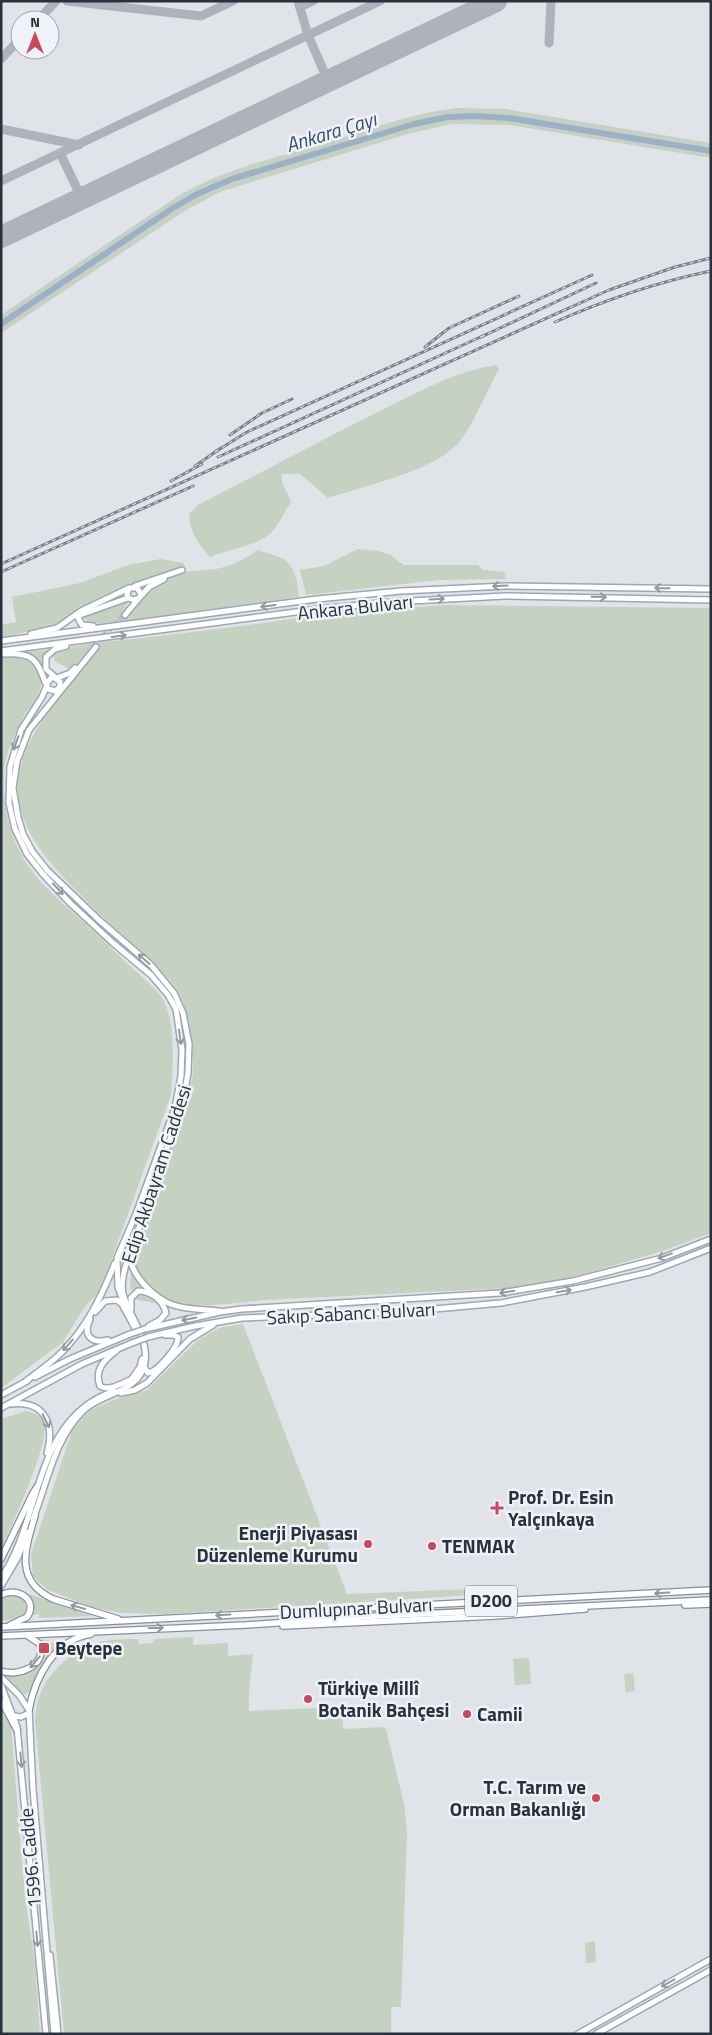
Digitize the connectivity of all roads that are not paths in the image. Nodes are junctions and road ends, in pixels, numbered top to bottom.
1 (131, 588) junction
2 (711, 589) edge
3 (135, 598) junction
4 (711, 600) edge
5 (124, 615) tunnel mouth
6 (114, 626) junction
7 (93, 640) junction
8 (1, 641) edge
9 (1, 653) edge
10 (56, 678) junction
11 (47, 684) junction
12 (60, 690) junction
13 (711, 1238) edge
14 (131, 1247) junction
15 (711, 1248) edge
16 (117, 1258) junction
17 (227, 1311) junction
18 (219, 1321) junction
19 (136, 1327) junction
20 (145, 1329) junction
21 (128, 1335) junction
22 (150, 1337) junction
23 (122, 1347) junction
24 (144, 1367) junction
25 (132, 1379) junction
26 (26, 1381) junction
27 (1, 1395) edge
28 (106, 1397) junction
29 (3, 1407) edge
30 (44, 1470) junction
31 (37, 1487) junction
32 (35, 1516) junction
33 (1, 1559) edge
34 (1, 1578) edge
35 (1, 1586) edge
36 (711, 1590) edge
37 (1, 1595) edge
38 (711, 1600) edge
39 (660, 1603) junction
40 (711, 1604) edge
41 (125, 1620) junction
42 (3, 1627) edge
43 (108, 1630) junction
44 (26, 1635) junction
45 (1, 1636) edge
46 (1, 1671) edge
47 (1, 1677) edge
48 (1, 1685) edge
49 (1, 1700) edge
50 (23, 1702) junction
51 (29, 1711) junction
52 (13, 1713) junction
53 (17, 1730) junction
54 (48, 1947) junction
55 (711, 1959) edge
56 (711, 1970) edge
57 (46, 2034) edge
58 (54, 2034) edge
59 (58, 2034) edge
60 (578, 2034) edge
61 (596, 2034) edge

1 - 3 main road
1 - 3 main road
1 - 3 main road
1 - 8 main road
2 -> 6 main road, Ankara Bulvarı
3 - 5 main road
3 - 6 main road
7 -> 4 main road, Ankara Bulvarı
6 - 8 main road, Ankara Bulvarı
7 - 9 main road, Ankara Bulvarı
7 - 10 main road
9 - 11 main road
10 - 11 main road, Edip Akbayram Caddesi
10 - 12 main road
10 - 12 main road, Edip Akbayram Caddesi
11 - 12 main road
11 -> 16 main road, Edip Akbayram Caddesi
14 -> 12 main road, Edip Akbayram Caddesi
13 -> 17 main road, Sakıp Sabancı Bulvarı
14 - 17 main road
14 - 19 main road, Edip Akbayram Caddesi
18 -> 15 main road, Sakıp Sabancı Bulvarı
16 - 19 main road, Edip Akbayram Caddesi
16 -> 26 main road
17 -> 20 main road, Sakıp Sabancı Bulvarı
18 - 22 main road, Sakıp Sabancı Bulvarı
18 - 28 main road
19 - 20 main road
19 - 21 main road
19 - 24 main road, Edip Akbayram Caddesi
19 - 25 main road, Edip Akbayram Caddesi
20 - 21 main road, Sakıp Sabancı Bulvarı, bridge
21 - 26 main road, Sakıp Sabancı Bulvarı
22 - 23 main road, Sakıp Sabancı Bulvarı, bridge
22 - 24 main road
23 - 25 main road
23 - 29 main road, Sakıp Sabancı Bulvarı
24 - 28 main road
25 - 30 main road
26 - 27 main road, Sakıp Sabancı Bulvarı
28 - 32 main road
29 -> 30 main road
30 - 31 main road
31 - 33 highway
31 - 34 main road
32 - 35 main road
41 -> 32 highway
36 -> 41 highway, Dumlupınar Bulvarı / D200
37 - 42 highway
38 - 39 highway
39 - 40 highway
43 -> 39 highway
41 - 42 highway, Dumlupınar Bulvarı / D200
43 - 44 highway
43 - 51 highway
44 - 45 highway
44 -> 46 highway
47 - 50 main road
48 - 52 main road, 1596. Cadde
49 - 53 highway
50 - 51 main road
50 - 52 main road
51 - 52 main road
51 - 54 main road, 1596. Cadde
52 - 53 main road, 1596. Cadde
53 -> 57 main road, 1596. Cadde
54 - 58 main road, 1596. Cadde
54 - 59 main road, 1596. Cadde
55 -> 60 main road
56 - 61 main road

